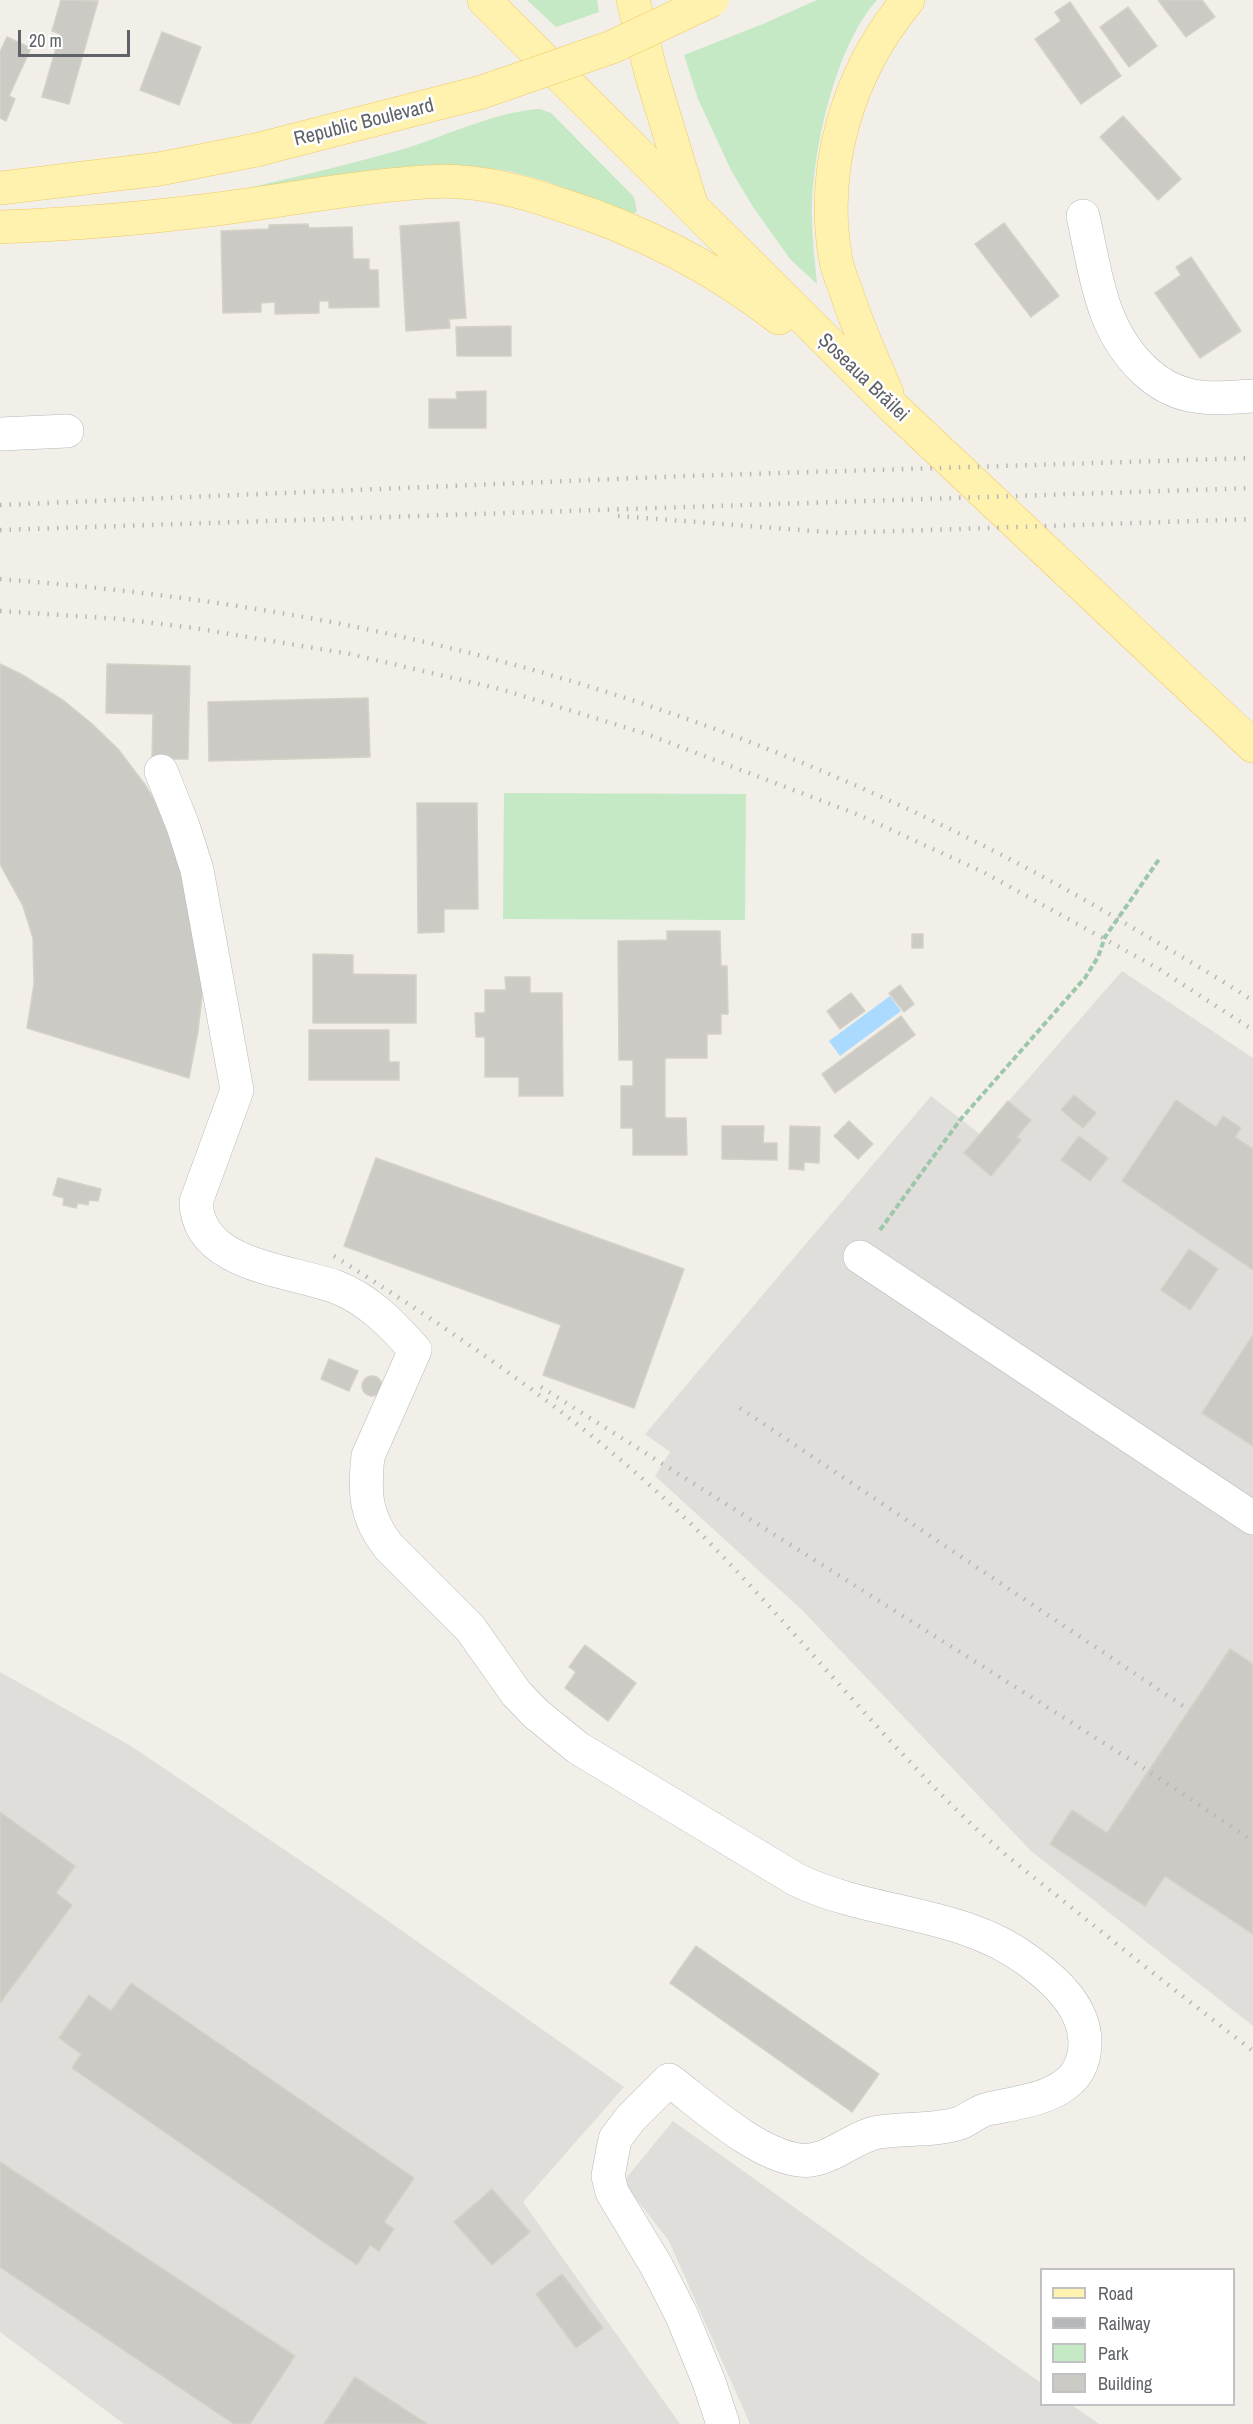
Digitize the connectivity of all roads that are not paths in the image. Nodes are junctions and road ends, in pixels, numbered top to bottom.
1 (484, 0) edge
2 (633, 0) edge
3 (712, 0) edge
4 (908, 0) edge
5 (0, 188) edge
6 (693, 208) junction
7 (1083, 216) dead end
8 (0, 227) edge
9 (1253, 396) edge
10 (894, 408) junction
11 (67, 431) dead end
12 (0, 434) edge
13 (1253, 746) edge
14 (161, 771) dead end
15 (860, 1257) road end
16 (1253, 1518) edge
17 (723, 2424) edge

1 - 6 main road, Șoseaua Brăilei
2 - 6 main road
3 - 5 main road, Republic Boulevard, bridge
4 - 10 main road
6 - 10 main road, Șoseaua Brăilei
7 - 9 street
8 - 10 main road
10 - 13 main road, Șoseaua Brăilei
11 - 12 street
14 - 17 street
15 - 16 street

